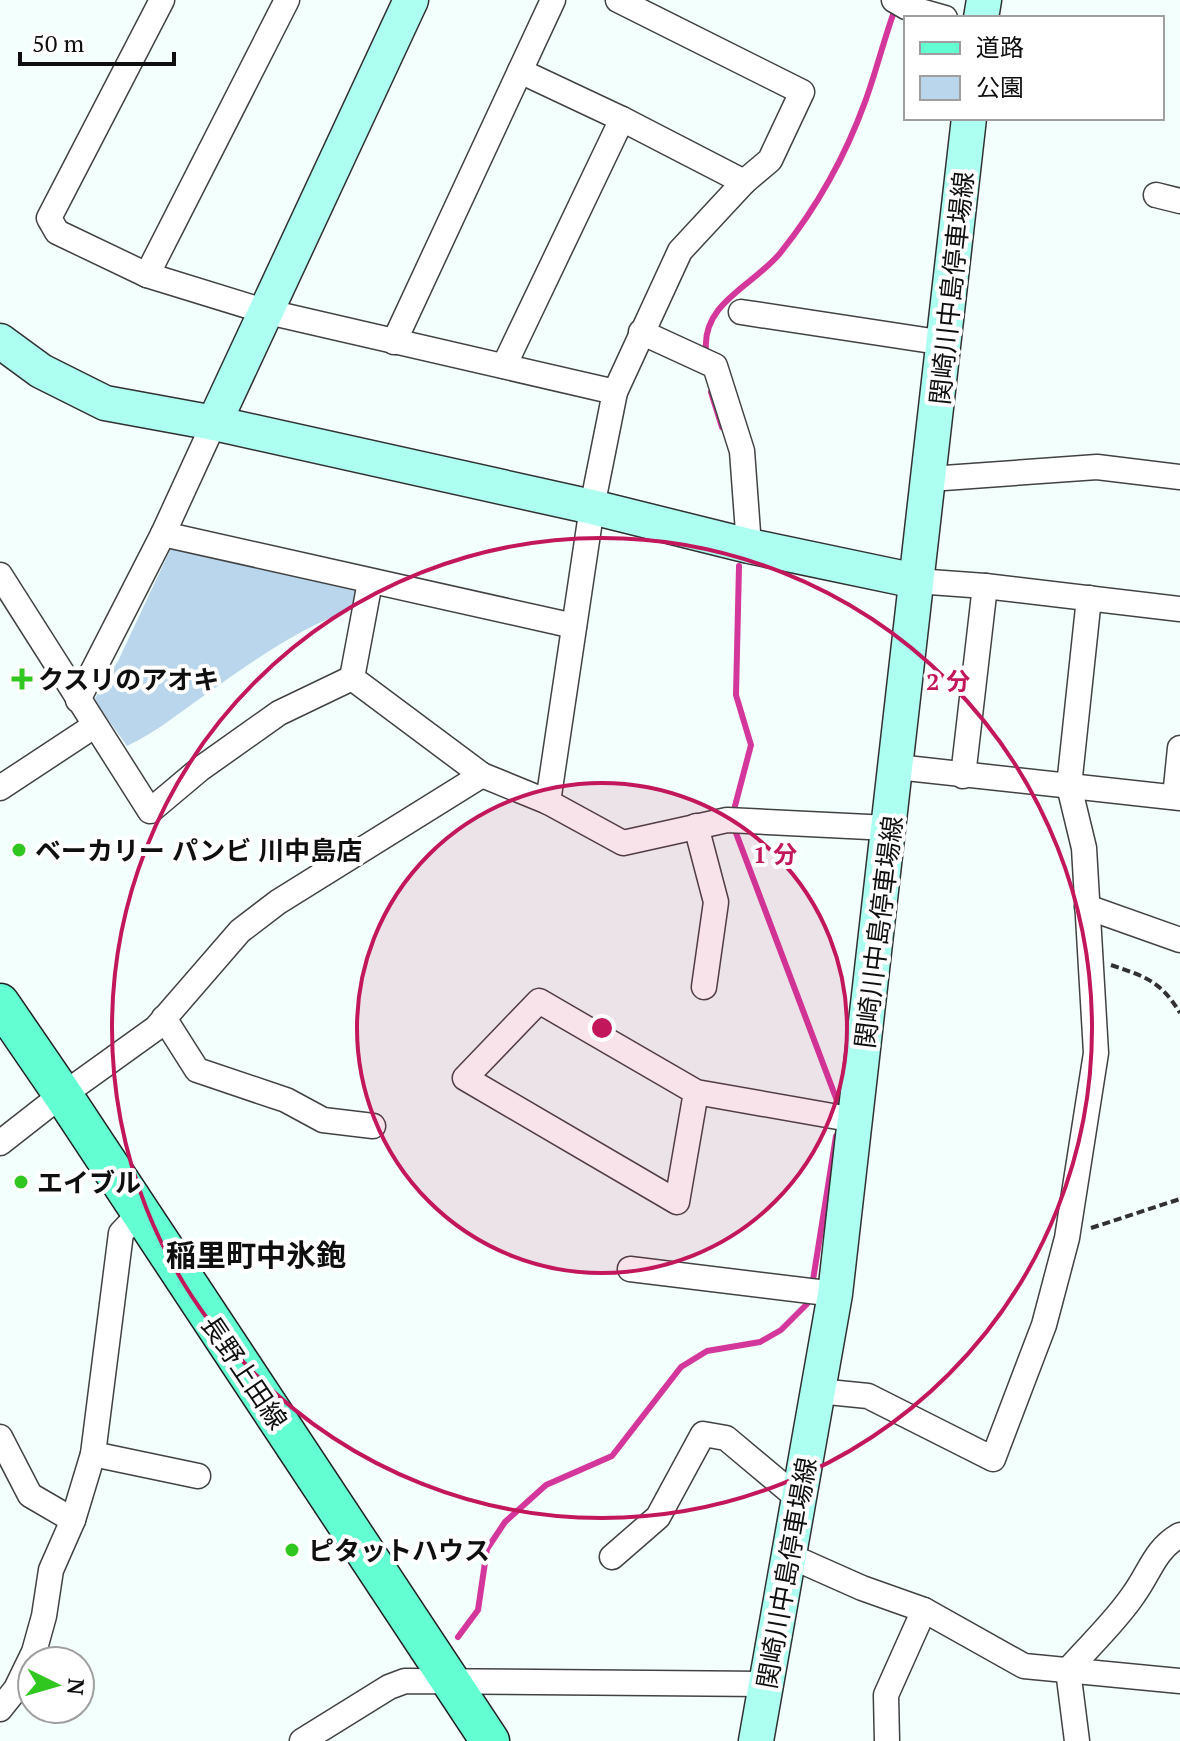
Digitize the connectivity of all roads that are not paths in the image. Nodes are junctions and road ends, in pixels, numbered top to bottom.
1 (162, 0) edge
2 (287, 0) edge
3 (553, 0) edge
4 (618, 0) edge
5 (400, 4) edge
6 (900, 4) edge
7 (939, 16) edge
8 (520, 71) junction
9 (622, 119) junction
10 (969, 120) edge
11 (744, 182) junction
12 (1156, 195) dead end
13 (1180, 201) edge
14 (147, 275) junction
15 (264, 311) junction
16 (741, 312) dead end
17 (641, 332) junction
18 (0, 341) edge
19 (394, 342) junction
20 (945, 343) junction
21 (504, 366) junction
22 (615, 392) junction
23 (214, 423) junction
24 (1180, 477) edge
25 (930, 479) junction
26 (592, 507) junction
27 (163, 534) junction
28 (749, 546) junction
29 (0, 575) edge
30 (916, 581) junction
31 (370, 582) junction
32 (985, 586) junction
33 (1089, 598) junction
34 (1180, 609) edge
35 (574, 626) junction
36 (352, 678) junction
37 (78, 700) junction
38 (94, 726) junction
39 (1180, 748) edge
40 (897, 767) junction
41 (482, 775) junction
42 (963, 776) junction
43 (1069, 786) junction
44 (0, 788) edge
45 (1177, 798) edge
46 (548, 802) junction
47 (696, 826) junction
48 (889, 828) junction
49 (1087, 907) junction
50 (1180, 940) edge
51 (704, 987) dead end
52 (0, 1003) edge
53 (164, 1018) junction
54 (696, 1092) junction
55 (63, 1095) junction
56 (855, 1120) junction
57 (373, 1126) dead end
58 (0, 1143) edge
59 (140, 1213) junction
60 (630, 1269) dead end
61 (835, 1294) junction
62 (818, 1391) junction
63 (0, 1437) edge
64 (93, 1454) junction
65 (198, 1476) dead end
66 (800, 1500) junction
67 (73, 1520) junction
68 (1180, 1535) edge
69 (790, 1556) junction
70 (612, 1557) dead end
71 (924, 1610) junction
72 (1068, 1670) junction
73 (1180, 1681) edge
74 (451, 1682) junction
75 (766, 1684) junction
76 (0, 1709) edge
77 (302, 1741) edge
78 (490, 1741) edge
79 (756, 1741) edge
80 (887, 1741) edge
81 (1077, 1741) edge

1 - 14 street
2 - 14 street
3 - 8 street
4 - 11 street
5 - 15 main road
6 - 7 street
8 - 9 street
8 - 19 street
9 - 11 street
9 - 21 street
10 - 20 main road, 関崎川中島停車場線
11 - 17 street
12 - 13 street
14 - 15 street
15 - 19 street
15 - 23 main road
16 - 20 street
17 - 22 street
17 - 28 street
18 - 23 main road
19 - 21 street
20 - 25 main road, 関崎川中島停車場線
21 - 22 street
22 - 26 street
23 - 26 main road
23 - 27 street
24 - 25 street
25 - 30 main road, 関崎川中島停車場線
26 - 28 main road
26 - 35 street
27 - 31 street
27 - 37 street
28 - 30 main road
29 - 37 street
30 - 32 street
30 - 40 main road, 関崎川中島停車場線
31 - 35 street
31 - 36 street
32 - 33 street
32 - 42 street
33 - 34 street
33 - 43 street
35 - 46 street
36 - 38 street
36 - 41 street
37 - 38 street
38 - 44 street
39 - 45 street
40 - 42 street
40 - 48 main road, 関崎川中島停車場線
41 - 46 street
41 - 53 street
42 - 43 street
43 - 45 street
43 - 49 street
46 - 47 street
47 - 48 street
47 - 51 street
48 - 56 main road, 関崎川中島停車場線
49 - 50 street
49 - 62 street
52 - 55 main road, 長野上田線
53 - 55 street
53 - 57 street
54 - 54 street
54 - 56 street
55 - 58 street
55 - 59 main road, 長野上田線
56 - 61 main road, 関崎川中島停車場線
59 - 64 street
59 - 74 main road, 長野上田線
60 - 61 street
61 - 62 main road, 関崎川中島停車場線
62 - 66 main road, 関崎川中島停車場線
63 - 67 street
64 - 65 street
64 - 67 street
66 - 69 main road, 関崎川中島停車場線
66 - 70 street
67 - 76 street
68 - 72 street
69 - 71 street
69 - 75 main road, 関崎川中島停車場線
71 - 72 street
71 - 80 street
72 - 73 street
72 - 81 street
74 - 75 street
74 - 77 street
74 - 78 main road, 長野上田線
75 - 79 main road, 関崎川中島停車場線

